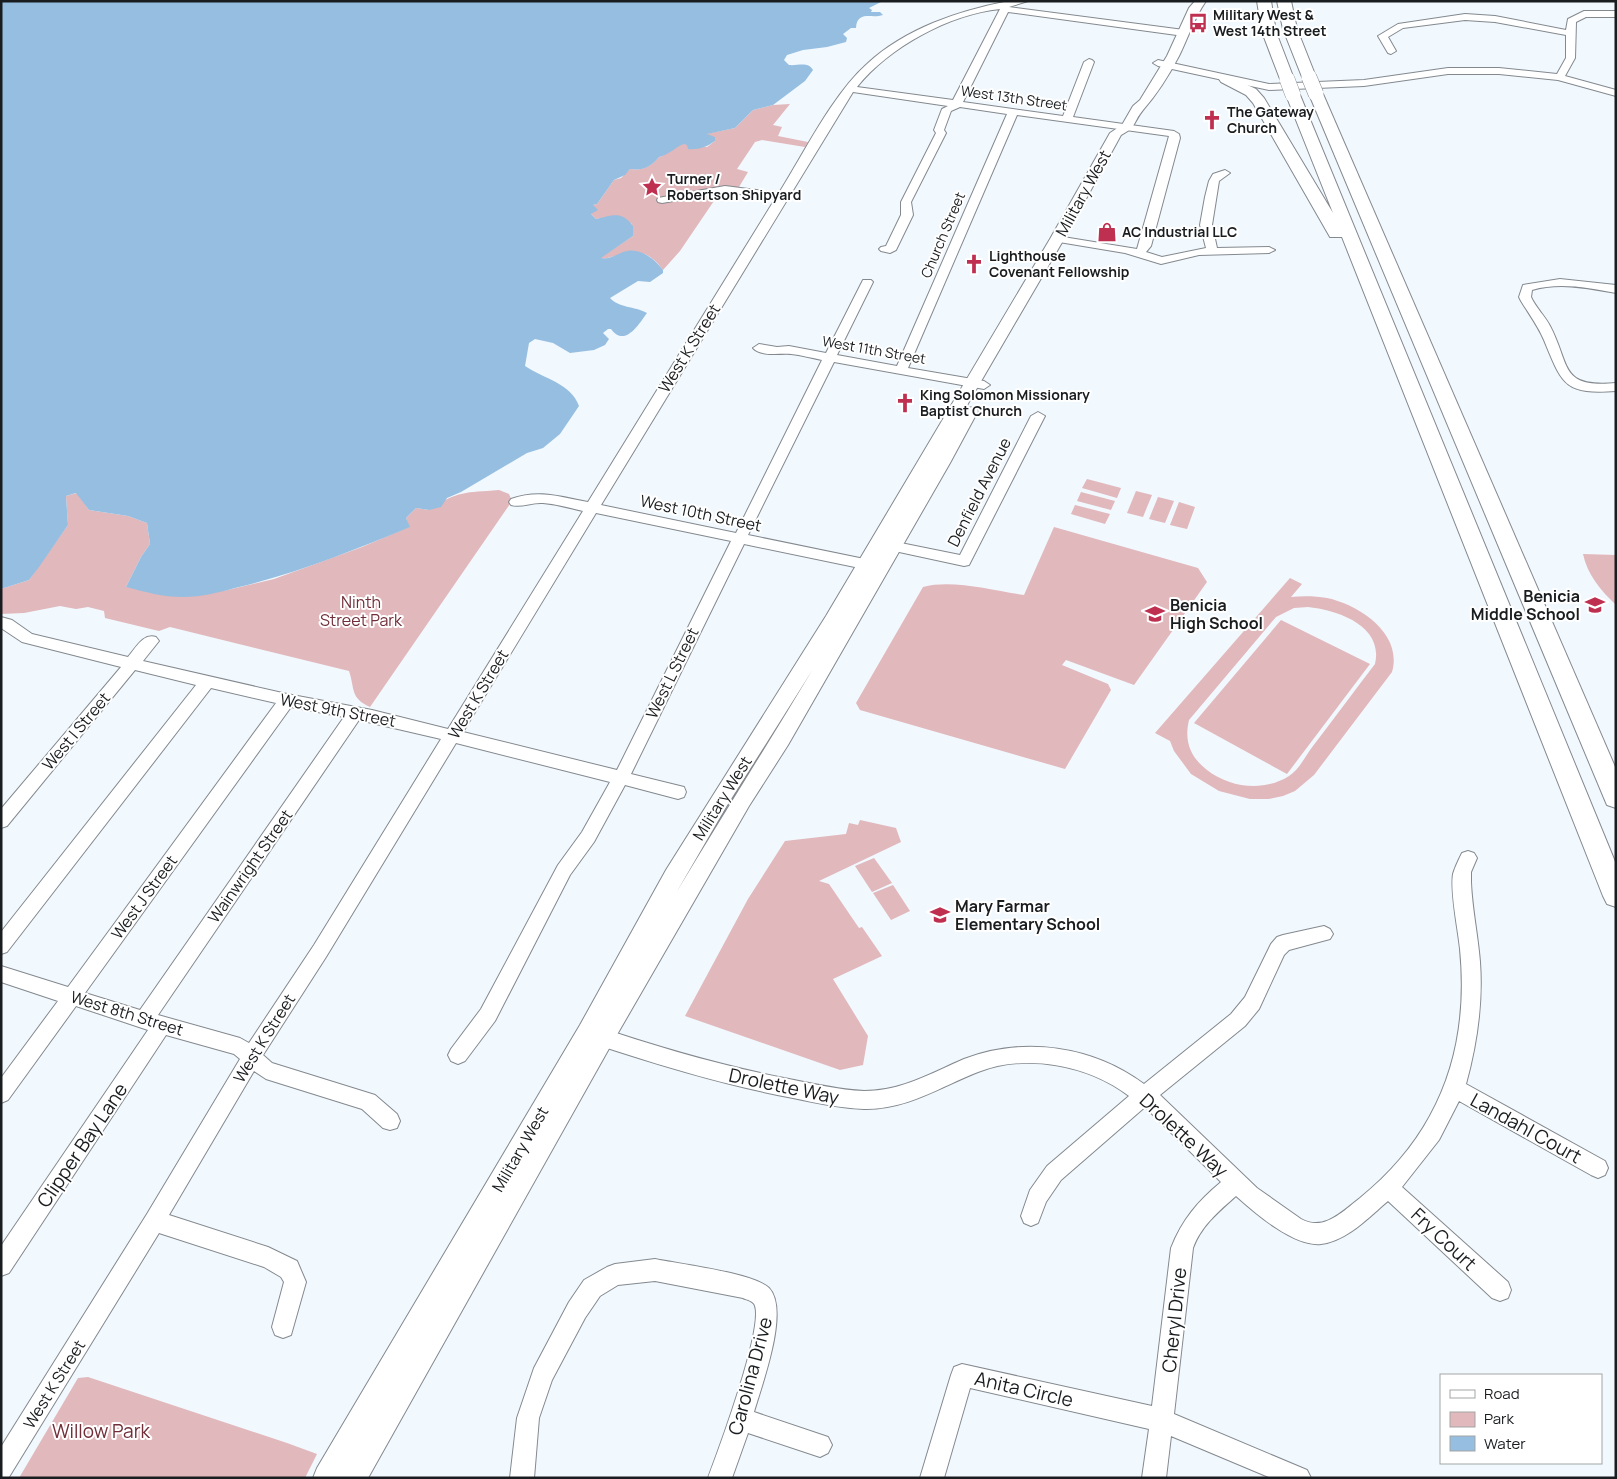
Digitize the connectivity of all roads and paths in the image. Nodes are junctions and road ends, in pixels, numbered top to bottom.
1 (1024, 1) edge
2 (1194, 1) edge
3 (1201, 1) edge
4 (1264, 1) edge
5 (1284, 1) edge
6 (1004, 7) junction
7 (1616, 14) edge
8 (1179, 32) junction
9 (1570, 33) junction
10 (1391, 51) dead end
11 (1089, 62) dead end
12 (1163, 64) junction
13 (1560, 76) junction
14 (1226, 79) junction
15 (1268, 87) junction
16 (850, 89) junction
17 (1616, 89) edge
18 (1616, 93) edge
19 (1259, 102) junction
20 (956, 110) junction
21 (1013, 112) junction
22 (1067, 119) junction
23 (1127, 127) junction
24 (1225, 173) dead end
25 (783, 197) junction
26 (662, 200) dead end
27 (1063, 241) junction
28 (885, 249) dead end
29 (1269, 250) dead end
30 (1212, 251) junction
31 (1140, 253) junction
32 (867, 282) dead end
33 (1616, 289) edge
34 (1392, 341) junction
35 (759, 348) dead end
36 (830, 357) junction
37 (901, 370) junction
38 (977, 384) junction
39 (1616, 387) edge
40 (1038, 416) dead end
41 (516, 502) dead end
42 (590, 508) junction
43 (739, 538) junction
44 (885, 545) junction
45 (873, 566) junction
46 (1, 622) edge
47 (152, 641) dead end
48 (132, 664) junction
49 (207, 682) junction
50 (287, 700) junction
51 (355, 712) junction
52 (452, 736) junction
53 (621, 778) junction
54 (678, 792) dead end
55 (1616, 798) edge
56 (1, 820) edge
57 (1468, 858) dead end
58 (1613, 889) edge
59 (1616, 905) edge
60 (1324, 934) dead end
61 (1, 946) edge
62 (1, 974) edge
63 (72, 996) junction
64 (153, 1022) junction
65 (595, 1035) junction
66 (458, 1054) dead end
67 (252, 1056) junction
68 (1455, 1088) junction
69 (1, 1094) edge
70 (1144, 1096) junction
71 (390, 1121) dead end
72 (1598, 1168) dead end
73 (1235, 1183) junction
74 (1389, 1188) junction
75 (1031, 1216) dead end
76 (154, 1221) junction
77 (1, 1265) edge
78 (1500, 1290) dead end
79 (283, 1327) dead end
80 (741, 1419) junction
81 (1162, 1420) junction
82 (9, 1442) edge
83 (820, 1445) dead end
84 (1, 1469) edge
85 (327, 1478) edge
86 (352, 1478) edge
87 (522, 1478) edge
88 (720, 1478) edge
89 (932, 1478) edge
90 (1154, 1478) edge
91 (1299, 1478) edge

1 - 6 street, West K Street
2 - 8 main road, Military West
3 - 8 main road, Military West
4 - 34 highway, bridge
5 - 55 highway
6 - 8 street
6 - 16 street, West K Street
6 - 20 street
7 - 9 street
8 - 12 main road, Military West
9 - 10 street
9 - 13 street
11 - 22 street
12 - 14 street
12 - 23 main road, Military West
13 - 15 street
13 - 17 street
13 - 18 street
14 - 15 street
14 - 19 highway
15 - 19 highway
16 - 20 street, West 13th Street
16 - 25 street, West K Street
19 - 34 highway
20 - 21 street, West 13th Street
20 - 28 street
21 - 22 street, West 13th Street
21 - 37 street, Church Street
22 - 23 street, West 13th Street
23 - 27 main road, Military West
23 - 31 street, West 13th Street
24 - 30 street
25 - 26 street
25 - 42 street, West K Street
27 - 31 street
27 - 38 main road, Military West
29 - 30 street
30 - 31 street
32 - 36 street, West L Street
33 - 39 street
34 - 58 highway
35 - 36 street, West 11th Street
36 - 37 street, West 11th Street
36 - 43 street, West L Street
37 - 38 street, West 11th Street
38 - 44 main road, Military West
40 - 44 street, Denfield Avenue
41 - 42 street, West 10th Street
42 - 43 street, West 10th Street
42 - 52 street, West K Street
43 - 45 street, West 10th Street
43 - 53 street, West L Street
44 - 45 main road, Military West
45 - 65 main road, Military West
46 - 48 street, West 9th Street
47 - 48 street, West I Street
48 - 49 street, West 9th Street
48 - 56 street, West I Street
49 - 50 street, West 9th Street
49 - 61 street
50 - 51 street, West 9th Street
50 - 63 street, West J Street
51 - 52 street, West 9th Street
51 - 64 street, Wainwright Street
52 - 53 street, West 9th Street
52 - 67 street, West K Street
53 - 54 street, West 9th Street
53 - 66 street, West L Street
57 - 68 street, Drolette Way
58 - 59 highway
60 - 70 street
62 - 63 street, West 8th Street
63 - 64 street, West 8th Street
63 - 69 street, West J Street
64 - 67 street, West 8th Street
64 - 77 street, Clipper Bay Lane
65 - 70 street, Drolette Way
65 - 85 main road, Military West
65 - 86 main road, Military West
67 - 71 street, West 8th Street
67 - 76 street, West K Street
68 - 72 street, Landahl Court
68 - 74 street, Drolette Way
70 - 73 street, Drolette Way
70 - 75 street
73 - 74 street, Drolette Way
73 - 81 street, Cheryl Drive
74 - 78 street, Fry Court
76 - 79 street
76 - 82 street, West K Street
80 - 83 street
80 - 87 street, Carolina Drive
80 - 88 street, Carolina Drive
81 - 89 street, Anita Circle
81 - 90 street, Cheryl Drive
81 - 91 street
82 - 84 street, West K Street

